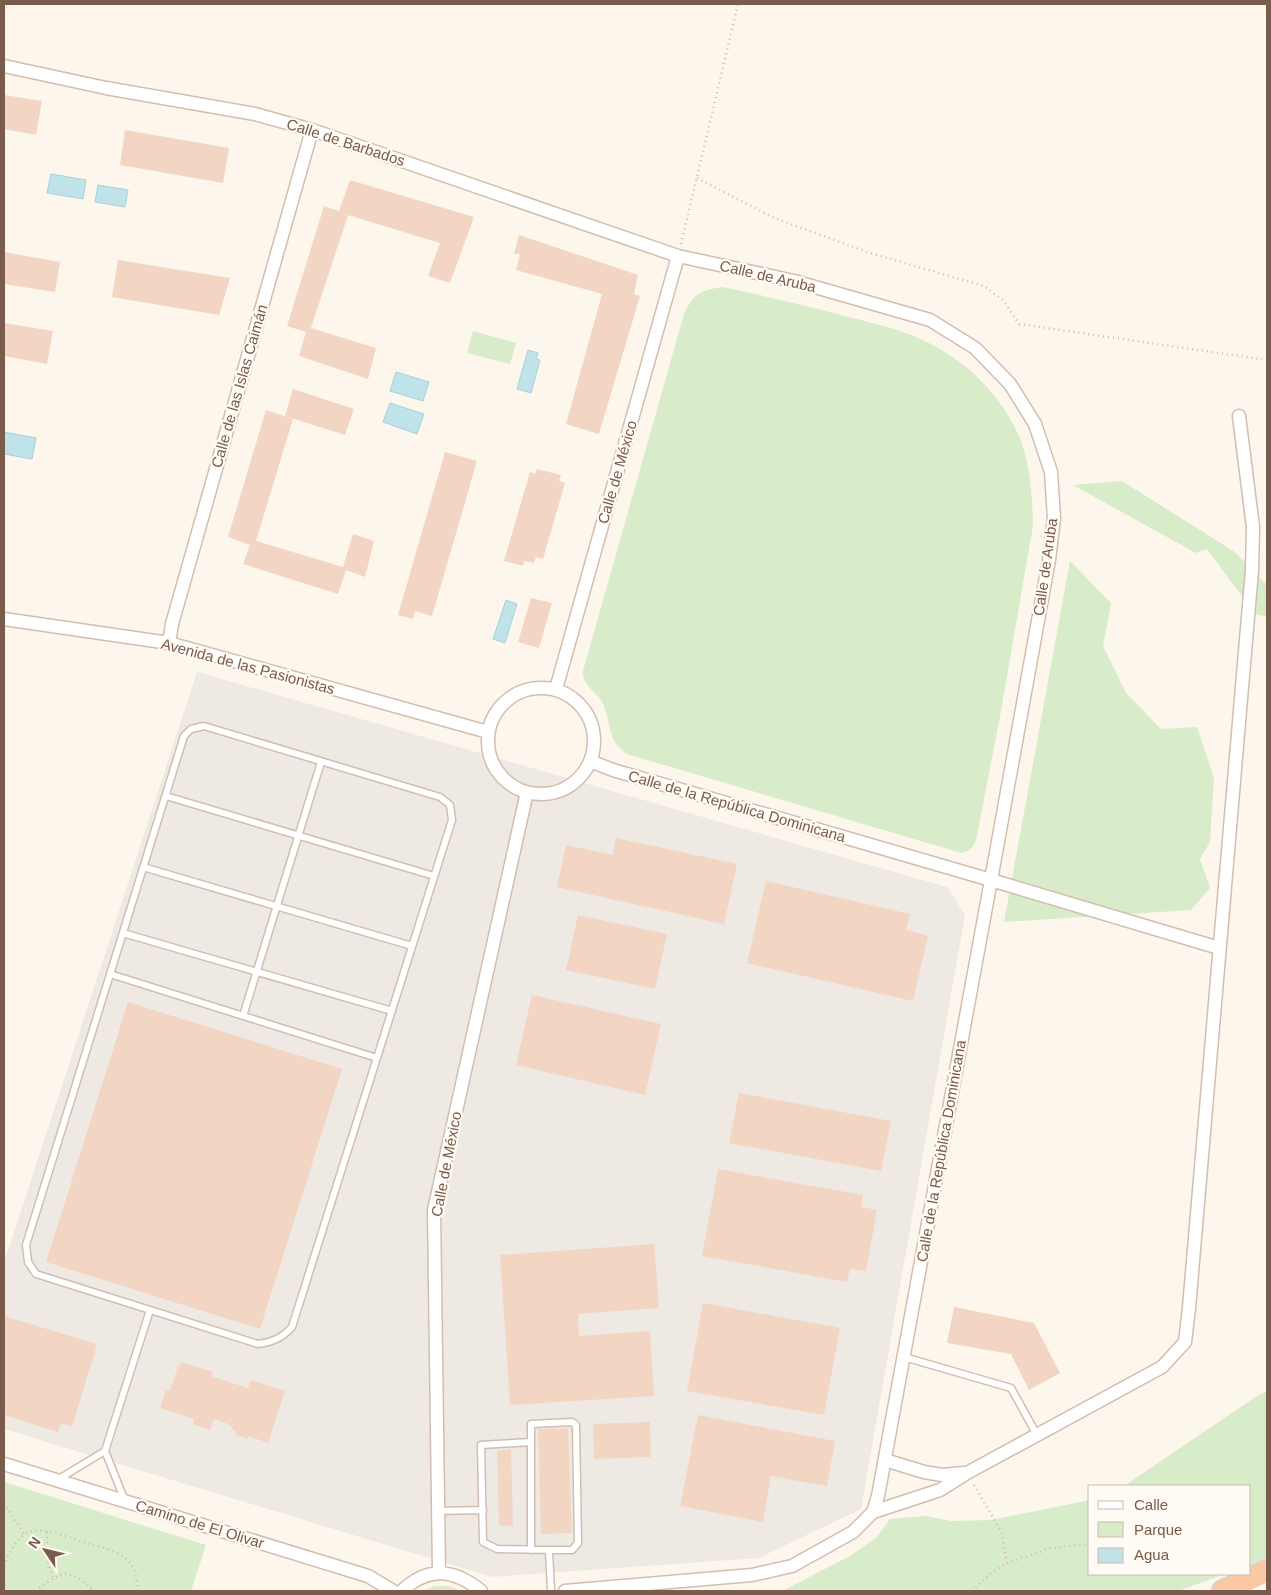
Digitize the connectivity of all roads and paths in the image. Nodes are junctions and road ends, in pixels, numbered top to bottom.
1 (738, 4) edge
2 (4, 66) edge
3 (312, 130) junction
4 (697, 178) junction
5 (678, 256) junction
6 (1267, 360) edge
7 (1239, 416) dead end
8 (4, 619) edge
9 (169, 643) junction
10 (556, 689) junction
11 (488, 732) junction
12 (590, 761) junction
13 (321, 762) junction
14 (526, 792) junction
15 (166, 796) junction
16 (298, 836) junction
17 (143, 868) junction
18 (434, 876) junction
19 (991, 880) junction
20 (277, 906) junction
21 (123, 933) junction
22 (412, 946) junction
23 (1219, 948) junction
24 (257, 972) junction
25 (110, 974) junction
26 (392, 1011) junction
27 (243, 1016) junction
28 (377, 1058) junction
29 (150, 1310) junction
30 (904, 1357) junction
31 (1037, 1435) junction
32 (530, 1442) junction
33 (105, 1451) junction
34 (885, 1460) junction
35 (4, 1464) edge
36 (967, 1473) junction
37 (56, 1480) junction
38 (125, 1501) junction
39 (4, 1503) edge
40 (438, 1510) junction
41 (483, 1510) junction
42 (873, 1512) junction
43 (47, 1532) junction
44 (24, 1534) junction
45 (1088, 1544) edge
46 (531, 1550) junction
47 (549, 1551) junction
48 (1007, 1563) junction
49 (1267, 1571) edge
50 (439, 1573) junction
51 (53, 1577) junction
52 (1267, 1585) edge
53 (7, 1591) edge
54 (34, 1591) edge
55 (94, 1591) edge
56 (138, 1591) edge
57 (393, 1591) edge
58 (402, 1591) edge
59 (481, 1591) edge
60 (551, 1591) edge
61 (566, 1591) edge
62 (972, 1591) edge
63 (1223, 1591) edge
64 (1248, 1591) edge

1 - 4 path
2 - 3 street, Calle de Barbados
3 - 5 street, Calle de Barbados
3 - 9 street, Calle de las Islas Caimán
4 - 5 path
4 - 6 path
5 - 10 street, Calle de México
5 - 19 street, Calle de Aruba
7 - 23 street
8 - 9 street, Avenida de las Pasionistas
9 - 11 street, Avenida de las Pasionistas
10 - 11 street
10 - 12 street
11 - 14 street
12 - 14 street
12 - 19 street, Calle de la República Dominicana
13 - 15 lane
13 - 16 lane
13 - 18 lane
14 - 40 street, Calle de México
15 - 16 lane
15 - 17 lane
16 - 18 lane
16 - 20 lane
17 - 20 lane
17 - 21 lane
18 - 22 lane
19 - 23 street
19 - 30 street, Calle de la República Dominicana
20 - 22 lane
20 - 24 lane
21 - 24 lane
21 - 25 lane
22 - 26 lane
23 - 31 street
24 - 26 lane
24 - 27 lane
25 - 27 lane
25 - 29 lane
26 - 28 lane
27 - 28 lane
28 - 29 lane
29 - 33 lane
30 - 31 lane
30 - 34 street, Calle de la República Dominicana
31 - 36 street
32 - 41 lane
32 - 46 lane
32 - 47 lane
33 - 37 lane
33 - 38 lane
34 - 36 street
34 - 42 street, Calle de la República Dominicana
35 - 37 street, Camino de El Olivar
36 - 42 street
36 - 48 path
37 - 38 street, Camino de El Olivar
38 - 57 street, Camino de El Olivar
39 - 44 path
40 - 41 lane
40 - 50 street, Calle de México
41 - 46 lane
42 - 61 street, Calle de la República Dominicana
43 - 44 path
43 - 51 path
43 - 56 path
44 - 53 path
45 - 48 path
46 - 47 lane
47 - 60 lane
48 - 62 path
49 - 63 highway
50 - 58 street
50 - 59 street
51 - 54 path
51 - 55 path
52 - 64 main road

